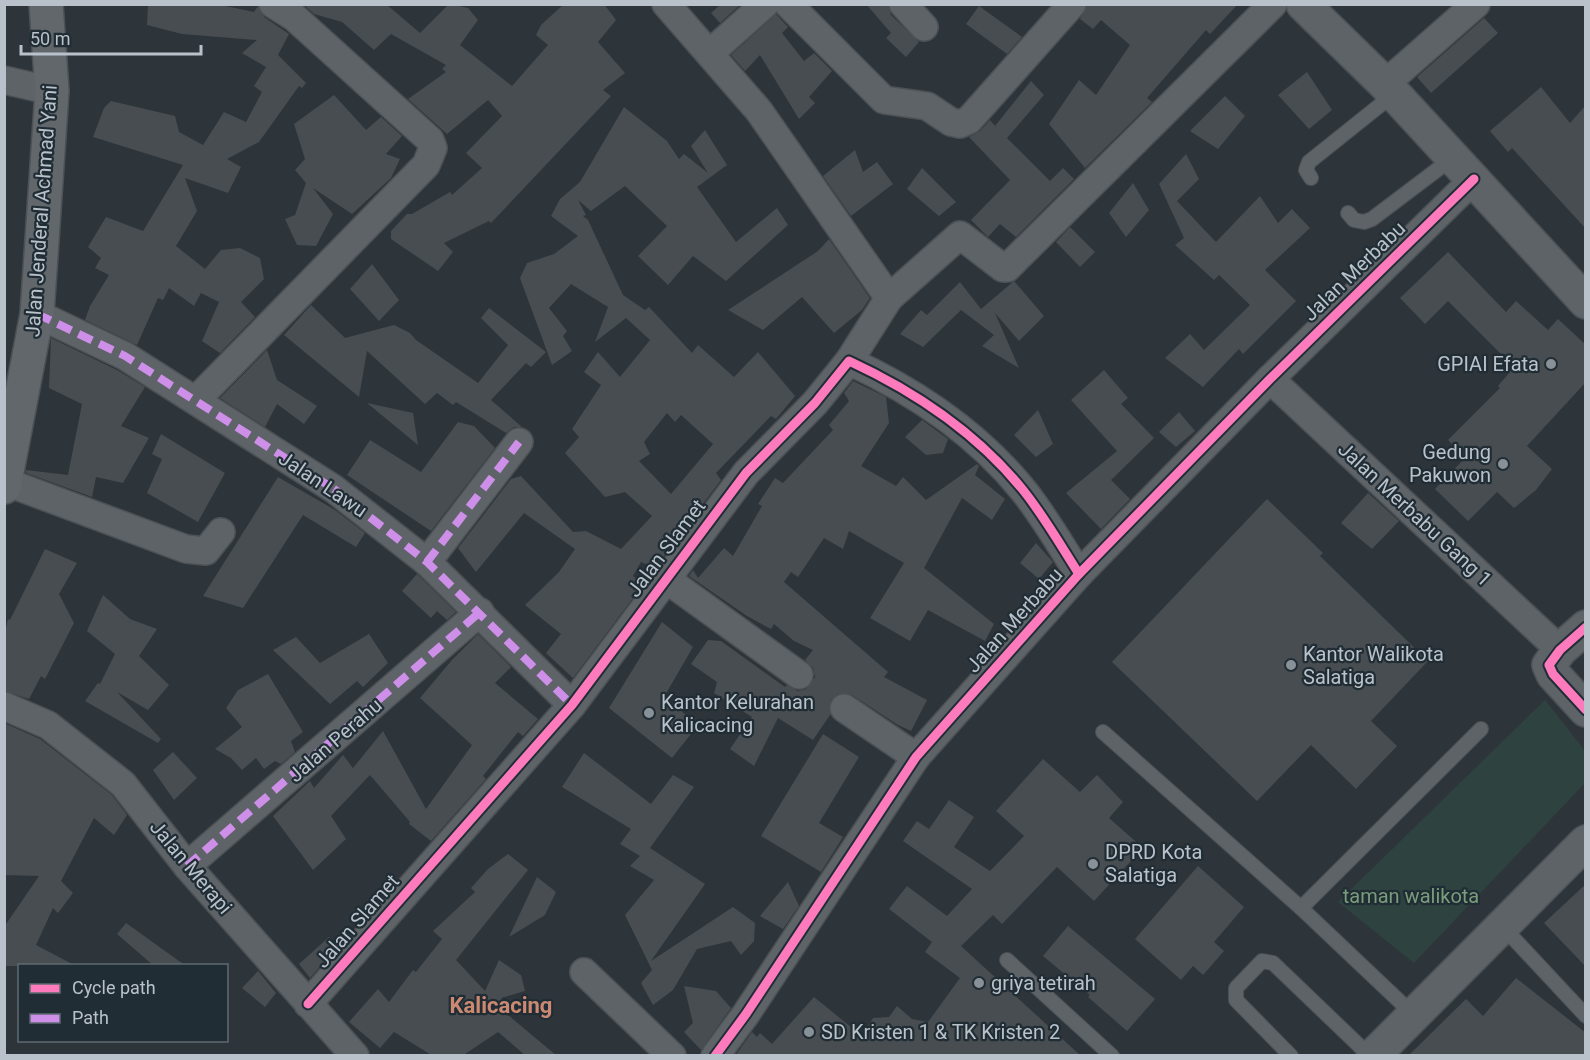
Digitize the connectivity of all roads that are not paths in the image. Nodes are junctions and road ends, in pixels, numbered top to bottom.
1 (46, 4) edge
2 (273, 4) edge
3 (666, 4) edge
4 (765, 4) edge
5 (788, 4) edge
6 (903, 4) edge
7 (1072, 4) edge
8 (1273, 4) edge
9 (1304, 4) edge
10 (1476, 4) edge
11 (924, 27) dead end
12 (710, 53) junction
13 (4, 80) edge
14 (1390, 88) junction
15 (52, 91) junction
16 (1464, 168) junction
17 (1311, 178) dead end
18 (1348, 213) dead end
19 (889, 298) junction
20 (1586, 302) edge
21 (37, 314) junction
22 (849, 361) junction
23 (1270, 379) junction
24 (196, 400) junction
25 (10, 434) edge
26 (519, 442) dead end
27 (5, 485) edge
28 (221, 532) dead end
29 (427, 562) junction
30 (1079, 574) junction
31 (666, 579) junction
32 (480, 612) junction
33 (1586, 627) edge
34 (1560, 650) junction
35 (799, 675) dead end
36 (572, 705) junction
37 (4, 706) edge
38 (844, 708) dead end
39 (1586, 711) edge
40 (1481, 729) dead end
41 (1103, 732) dead end
42 (916, 757) junction
43 (1586, 842) edge
44 (187, 866) junction
45 (1301, 908) junction
46 (1502, 926) junction
47 (1007, 960) dead end
48 (584, 972) dead end
49 (308, 1004) junction
50 (1414, 1015) junction
51 (1586, 1016) edge
52 (355, 1056) edge
53 (672, 1056) edge
54 (715, 1056) edge
55 (1112, 1056) edge
56 (1291, 1056) edge
57 (1371, 1056) edge

1 - 15 main road, Jalan Jenderal Achmad Yani
2 - 24 street
3 - 12 street
4 - 12 street
5 - 7 street
6 - 11 street
8 - 19 street, Jalan Slamet
9 - 14 street
10 - 14 street
12 - 19 street
13 - 15 street
14 - 16 street
14 - 17 lane
15 - 21 main road, Jalan Jenderal Achmad Yani
16 - 18 lane
16 - 20 street
16 - 23 street, Jalan Merbabu
19 - 22 street, Jalan Slamet
21 - 24 street, Jalan Lawu
21 - 25 main road, Jalan Jenderal Achmad Yani
22 - 30 street
22 - 31 street, Jalan Slamet
23 - 30 street, Jalan Merbabu
23 - 34 street, Jalan Merbabu Gang 1
24 - 29 street, Jalan Lawu
25 - 27 main road, Jalan Jenderal Achmad Yani
26 - 29 street
27 - 28 street
29 - 32 street, Jalan Lawu
30 - 42 street, Jalan Merbabu
31 - 35 street
31 - 36 street, Jalan Slamet
32 - 36 street, Jalan Lawu
32 - 44 street, Jalan Perahu
33 - 34 street
34 - 39 street
36 - 49 street, Jalan Slamet
37 - 44 street, Jalan Merapi
38 - 42 street
40 - 45 lane
41 - 45 lane
42 - 54 street, Jalan Merbabu
43 - 46 street
44 - 49 street, Jalan Merapi
45 - 50 lane
46 - 50 street
46 - 51 lane
47 - 55 lane
48 - 53 street
49 - 52 street, Jalan Merapi
50 - 57 street
56 - 57 lane

